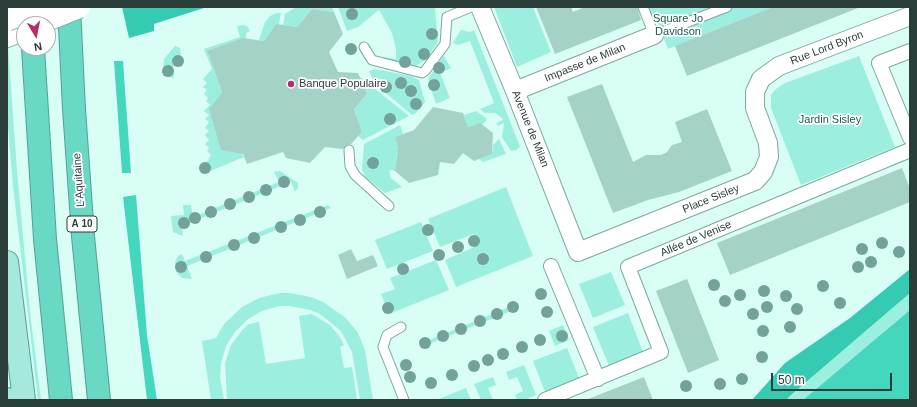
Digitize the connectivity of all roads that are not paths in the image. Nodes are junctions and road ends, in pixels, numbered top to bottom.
1 (39, 7) edge
2 (69, 7) edge
3 (79, 7) edge
4 (471, 7) edge
5 (480, 7) edge
6 (643, 7) edge
7 (727, 7) edge
8 (56, 16) edge
9 (910, 16) edge
10 (7, 20) edge
11 (654, 35) junction
12 (364, 47) dead end
13 (910, 51) edge
14 (34, 56) edge
15 (515, 91) junction
16 (755, 92) joint
17 (910, 138) edge
18 (349, 150) dead end
19 (910, 150) edge
20 (389, 206) dead end
21 (578, 252) joint
22 (7, 262) edge
23 (551, 266) dead end
24 (401, 327) dead end
25 (598, 379) junction
26 (24, 400) edge
27 (62, 400) edge
28 (99, 400) edge
29 (404, 400) edge
30 (545, 400) edge

1 - 10 street, bridge
2 - 28 highway, L'Aquitaine / A 10
3 - 8 street, bridge
4 - 12 lane
5 - 15 street, Avenue de Milan
6 - 11 lane
7 - 11 lane
9 - 16 street, Rue Lord Byron
11 - 15 street, Impasse de Milan
13 - 17 street
14 - 27 highway
15 - 21 street, Avenue de Milan
16 - 21 street, Place Sisley
18 - 20 lane
19 - 25 street, Allée de Venise
22 - 26 main road
23 - 25 street
24 - 29 lane
25 - 30 street, Allée de Venise

